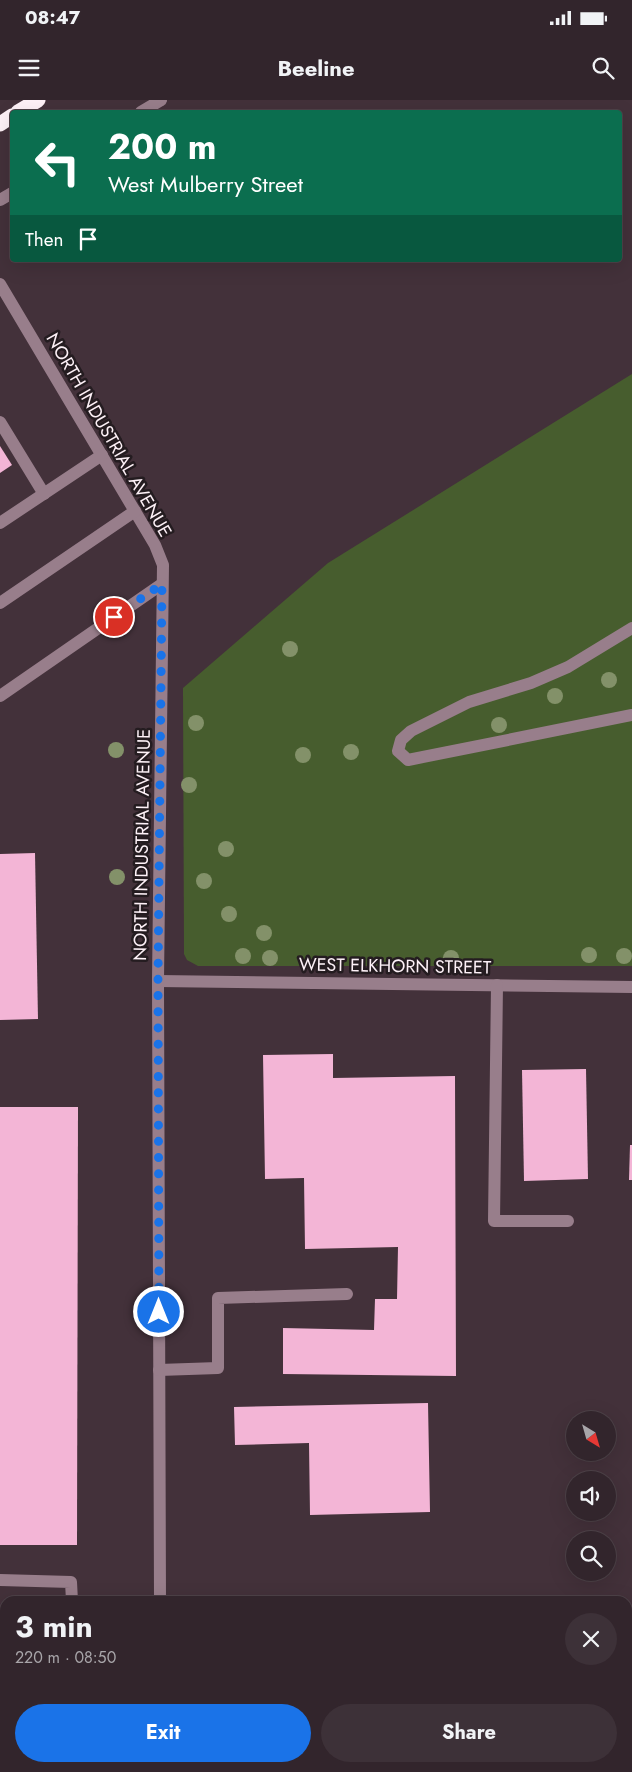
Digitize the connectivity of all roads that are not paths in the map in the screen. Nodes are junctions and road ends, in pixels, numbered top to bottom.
1 (38, 100) edge
2 (161, 100) edge
3 (21, 110) edge
4 (144, 110) edge
5 (0, 284) edge
6 (0, 422) edge
7 (102, 455) junction
8 (44, 494) junction
9 (135, 511) junction
10 (0, 523) edge
11 (162, 584) junction
12 (0, 603) edge
13 (632, 628) edge
14 (1, 694) edge
15 (632, 715) edge
16 (158, 980) junction
17 (497, 985) junction
18 (632, 987) edge
19 (568, 1221) dead end
20 (347, 1294) dead end
21 (159, 1370) junction
22 (0, 1580) edge
23 (71, 1596) edge
24 (160, 1596) edge

1 - 3 highway
2 - 4 street
5 - 7 street, NORTH INDUSTRIAL AVENUE
6 - 8 street
7 - 8 street
7 - 9 street, NORTH INDUSTRIAL AVENUE
8 - 10 street
9 - 11 street, NORTH INDUSTRIAL AVENUE
9 - 12 street
11 - 14 street
11 - 16 street, NORTH INDUSTRIAL AVENUE
13 - 15 street
16 - 17 street, WEST ELKHORN STREET
16 - 21 street, NORTH INDUSTRIAL AVENUE
17 - 18 street, WEST ELKHORN STREET
17 - 19 street
20 - 21 street
21 - 24 street, NORTH INDUSTRIAL AVENUE
22 - 23 street

